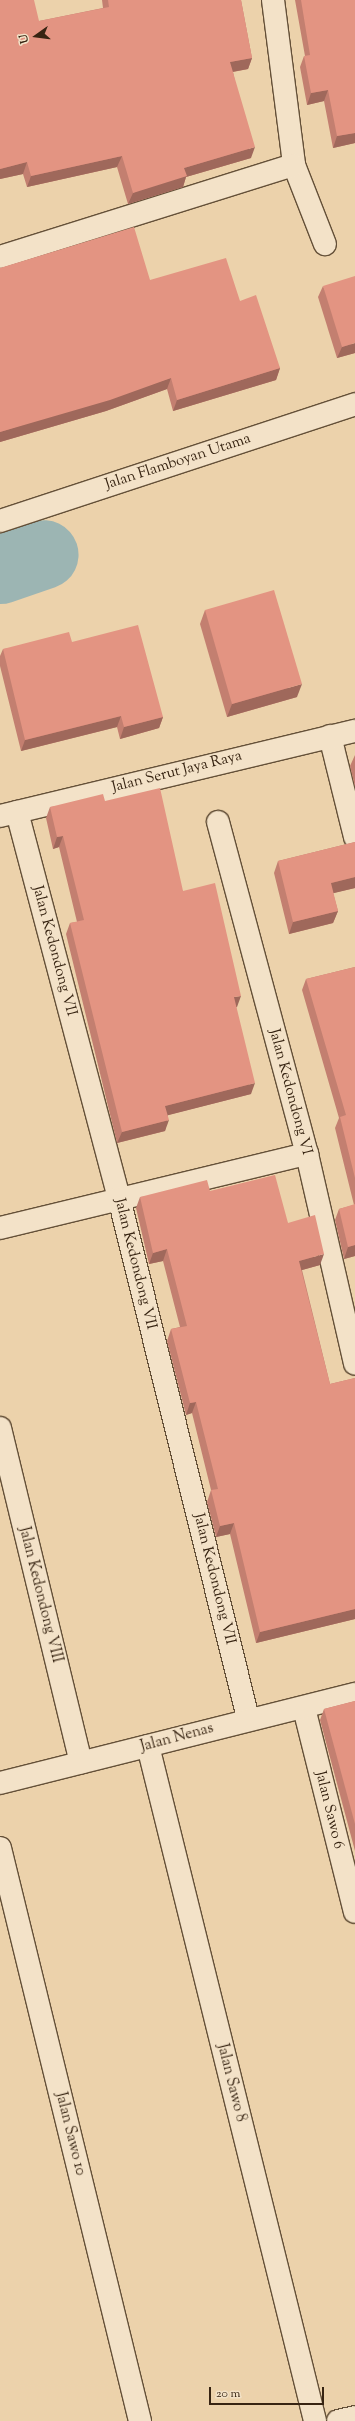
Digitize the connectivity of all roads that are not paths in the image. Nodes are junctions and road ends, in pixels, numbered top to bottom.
1 (273, 0) edge
2 (294, 165) junction
3 (325, 244) dead end
4 (0, 257) edge
5 (355, 404) edge
6 (0, 521) edge
7 (355, 731) edge
8 (330, 736) junction
9 (8, 814) edge
10 (218, 822) dead end
11 (355, 838) edge
12 (307, 1154) junction
13 (119, 1198) junction
14 (0, 1228) edge
15 (355, 1364) edge
16 (0, 1428) edge
17 (355, 1694) edge
18 (304, 1708) junction
19 (248, 1718) junction
20 (148, 1746) junction
21 (81, 1762) junction
22 (0, 1783) edge
23 (0, 1848) edge
24 (355, 1912) edge
25 (355, 2417) edge
26 (140, 2421) edge
27 (315, 2421) edge
28 (338, 2421) edge

1 - 2 street
2 - 3 street
2 - 4 street
5 - 6 street, Jalan Flamboyan Utama
7 - 8 street, Jalan Serut Jaya Raya
8 - 9 street, Jalan Serut Jaya Raya
8 - 11 street
9 - 13 street, Jalan Kedondong VII
10 - 12 street, Jalan Kedondong VI
12 - 13 street
12 - 15 street, Jalan Kedondong VI
13 - 14 street
13 - 19 street, Jalan Kedondong VII
16 - 21 street, Jalan Kedondong VIII
17 - 18 street, Jalan Nenas
18 - 19 street, Jalan Nenas
18 - 24 street, Jalan Sawo 6
19 - 20 street, Jalan Nenas
20 - 21 street, Jalan Nenas
20 - 27 street, Jalan Sawo 8
21 - 22 street, Jalan Nenas
23 - 26 street, Jalan Sawo 10
25 - 28 street

